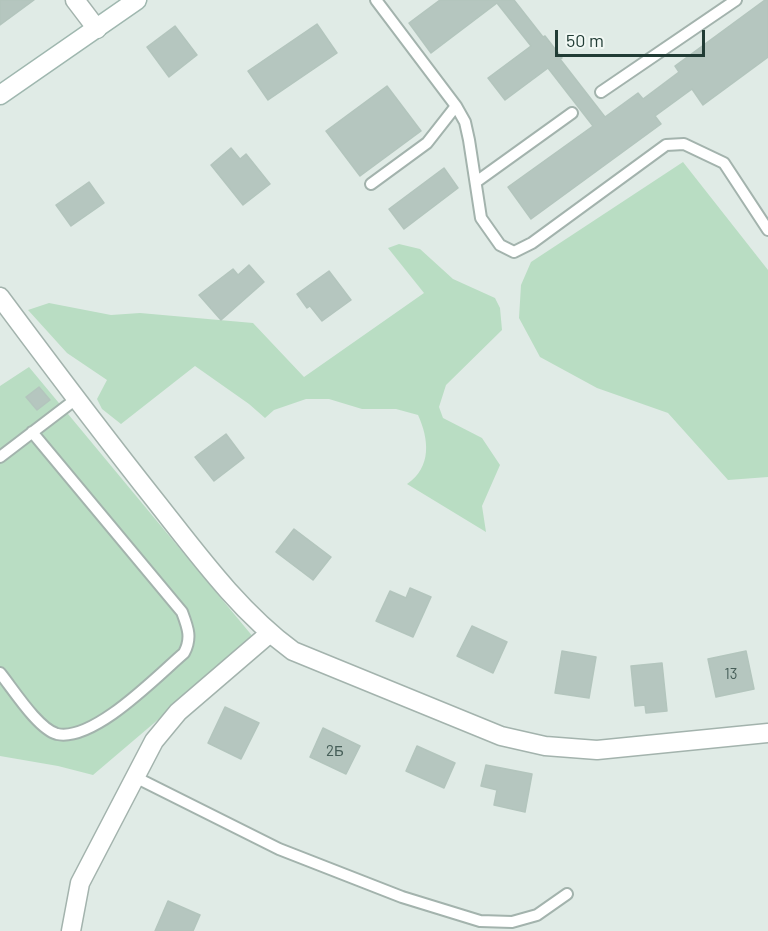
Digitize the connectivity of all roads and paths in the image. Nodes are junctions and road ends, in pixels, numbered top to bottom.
1 (75, 0) edge
2 (137, 0) edge
3 (376, 0) edge
4 (736, 0) edge
5 (97, 30) junction
6 (601, 92) dead end
7 (0, 96) edge
8 (456, 106) junction
9 (572, 113) dead end
10 (476, 182) junction
11 (370, 184) dead end
12 (768, 230) edge
13 (0, 297) edge
14 (76, 399) junction
15 (32, 432) junction
16 (0, 457) edge
17 (270, 633) junction
18 (0, 673) edge
19 (768, 733) edge
20 (135, 777) junction
21 (567, 894) dead end
22 (72, 931) edge

1 - 5 street
2 - 5 street
3 - 8 lane
4 - 6 lane
5 - 7 street
8 - 10 lane
8 - 11 lane
9 - 10 lane
10 - 12 lane
13 - 14 street
14 - 15 lane
14 - 17 street
15 - 16 lane
15 - 18 lane
17 - 19 street
17 - 20 street
20 - 21 lane
20 - 22 street

